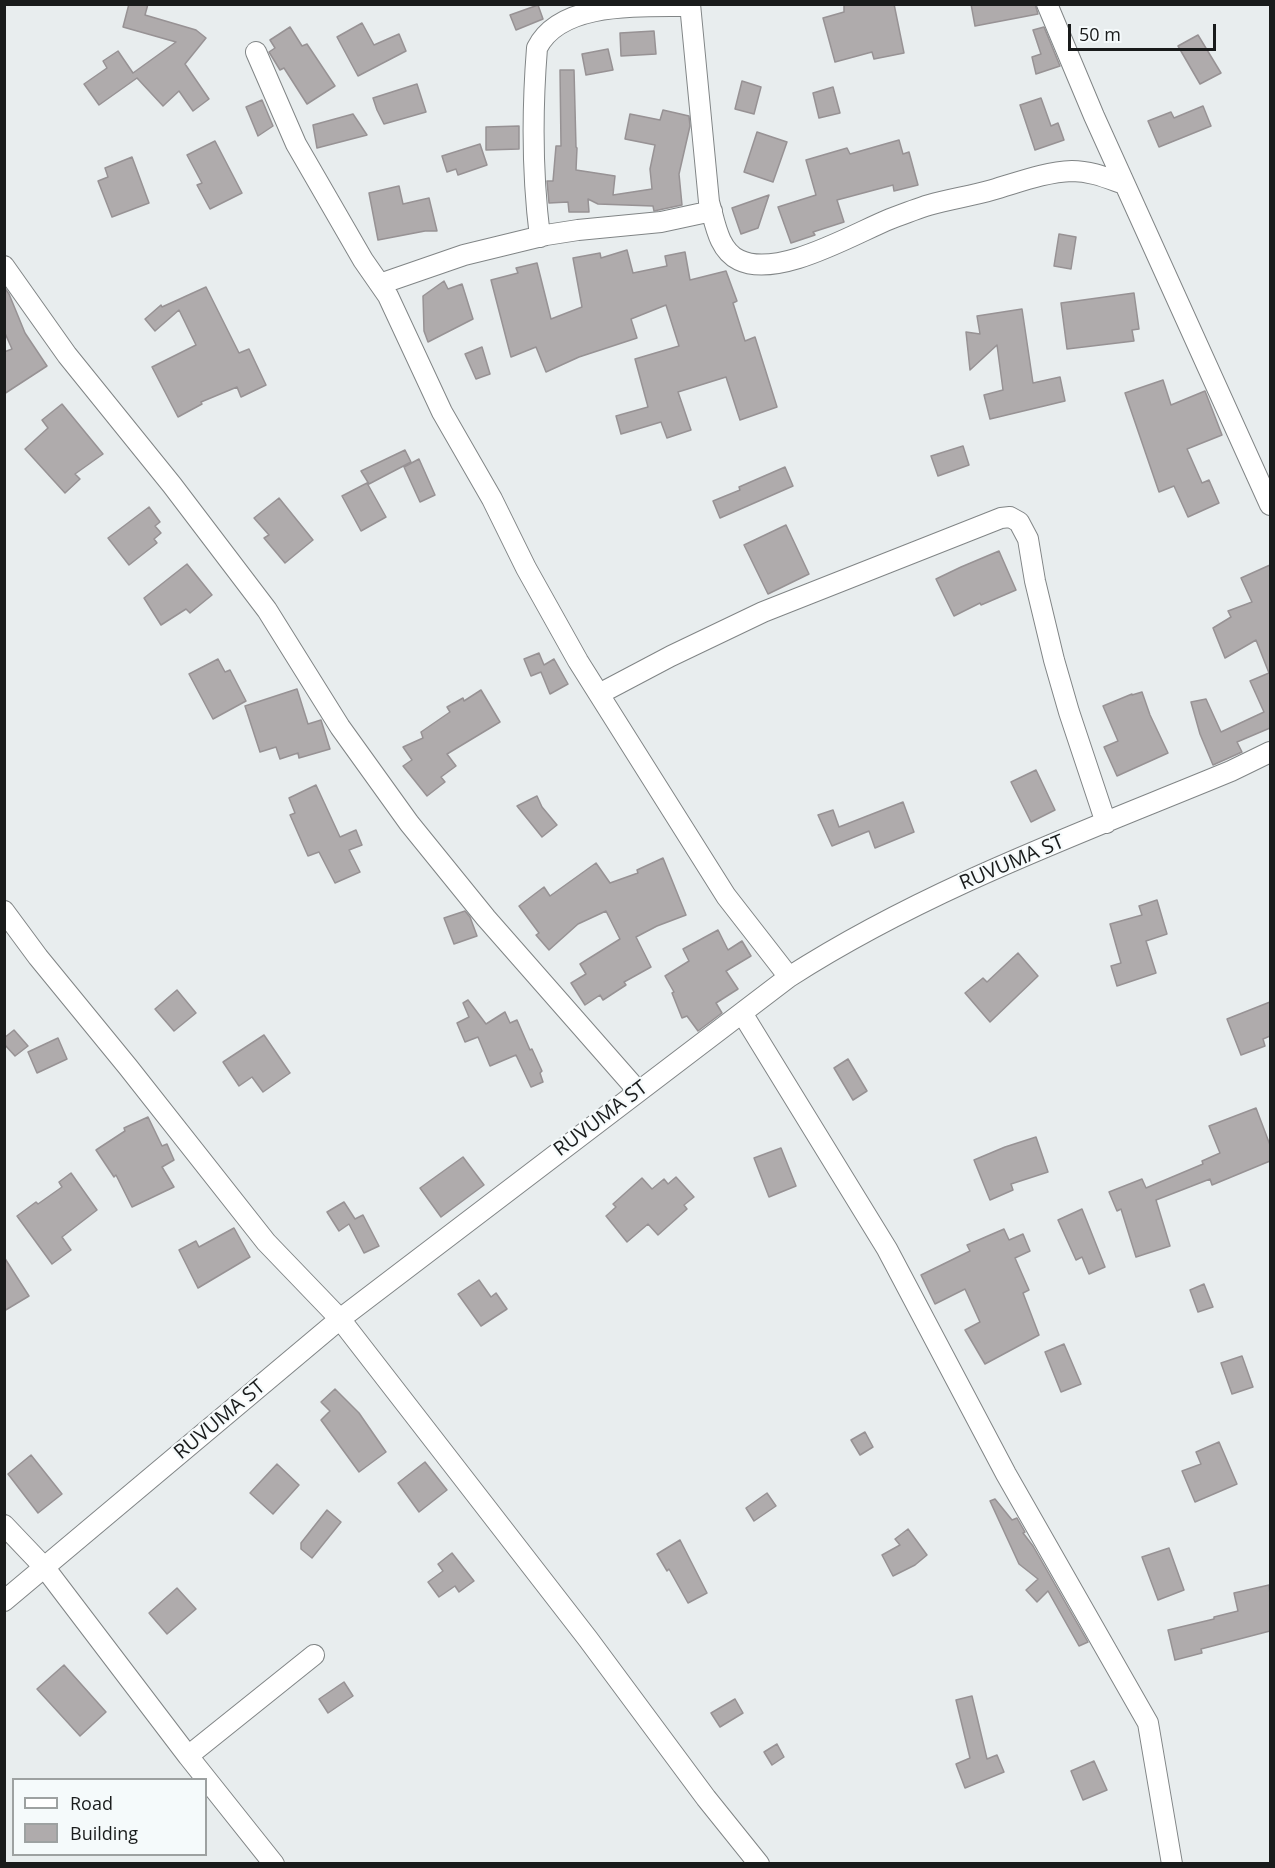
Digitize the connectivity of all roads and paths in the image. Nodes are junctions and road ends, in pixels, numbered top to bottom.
1 (1047, 4) edge
2 (690, 5) edge
3 (256, 52) dead end
4 (1124, 184) junction
5 (712, 211) junction
6 (540, 237) junction
7 (4, 266) edge
8 (380, 284) junction
9 (1270, 506) edge
10 (599, 694) junction
11 (1270, 752) edge
12 (1106, 823) junction
13 (4, 911) edge
14 (789, 977) junction
15 (742, 1013) junction
16 (638, 1091) junction
17 (340, 1319) junction
18 (4, 1525) edge
19 (45, 1568) junction
20 (4, 1601) edge
21 (314, 1655) dead end
22 (188, 1756) junction
23 (206, 1778) edge
24 (207, 1780) edge
25 (274, 1863) edge
26 (759, 1863) edge
27 (1172, 1863) edge

1 - 4 street
2 - 5 street
2 - 6 street
3 - 8 street
4 - 5 street
4 - 9 street
5 - 6 street
6 - 8 street
7 - 16 street
8 - 10 street
10 - 12 street
10 - 14 street
11 - 12 street, RUVUMA ST
12 - 14 street, RUVUMA ST
13 - 17 street
14 - 15 street, RUVUMA ST
15 - 16 street, RUVUMA ST
15 - 27 street
16 - 17 street, RUVUMA ST
17 - 19 street, RUVUMA ST
17 - 26 street
18 - 19 street
19 - 20 street, RUVUMA ST
19 - 22 street
21 - 22 street
22 - 23 street
24 - 25 street

